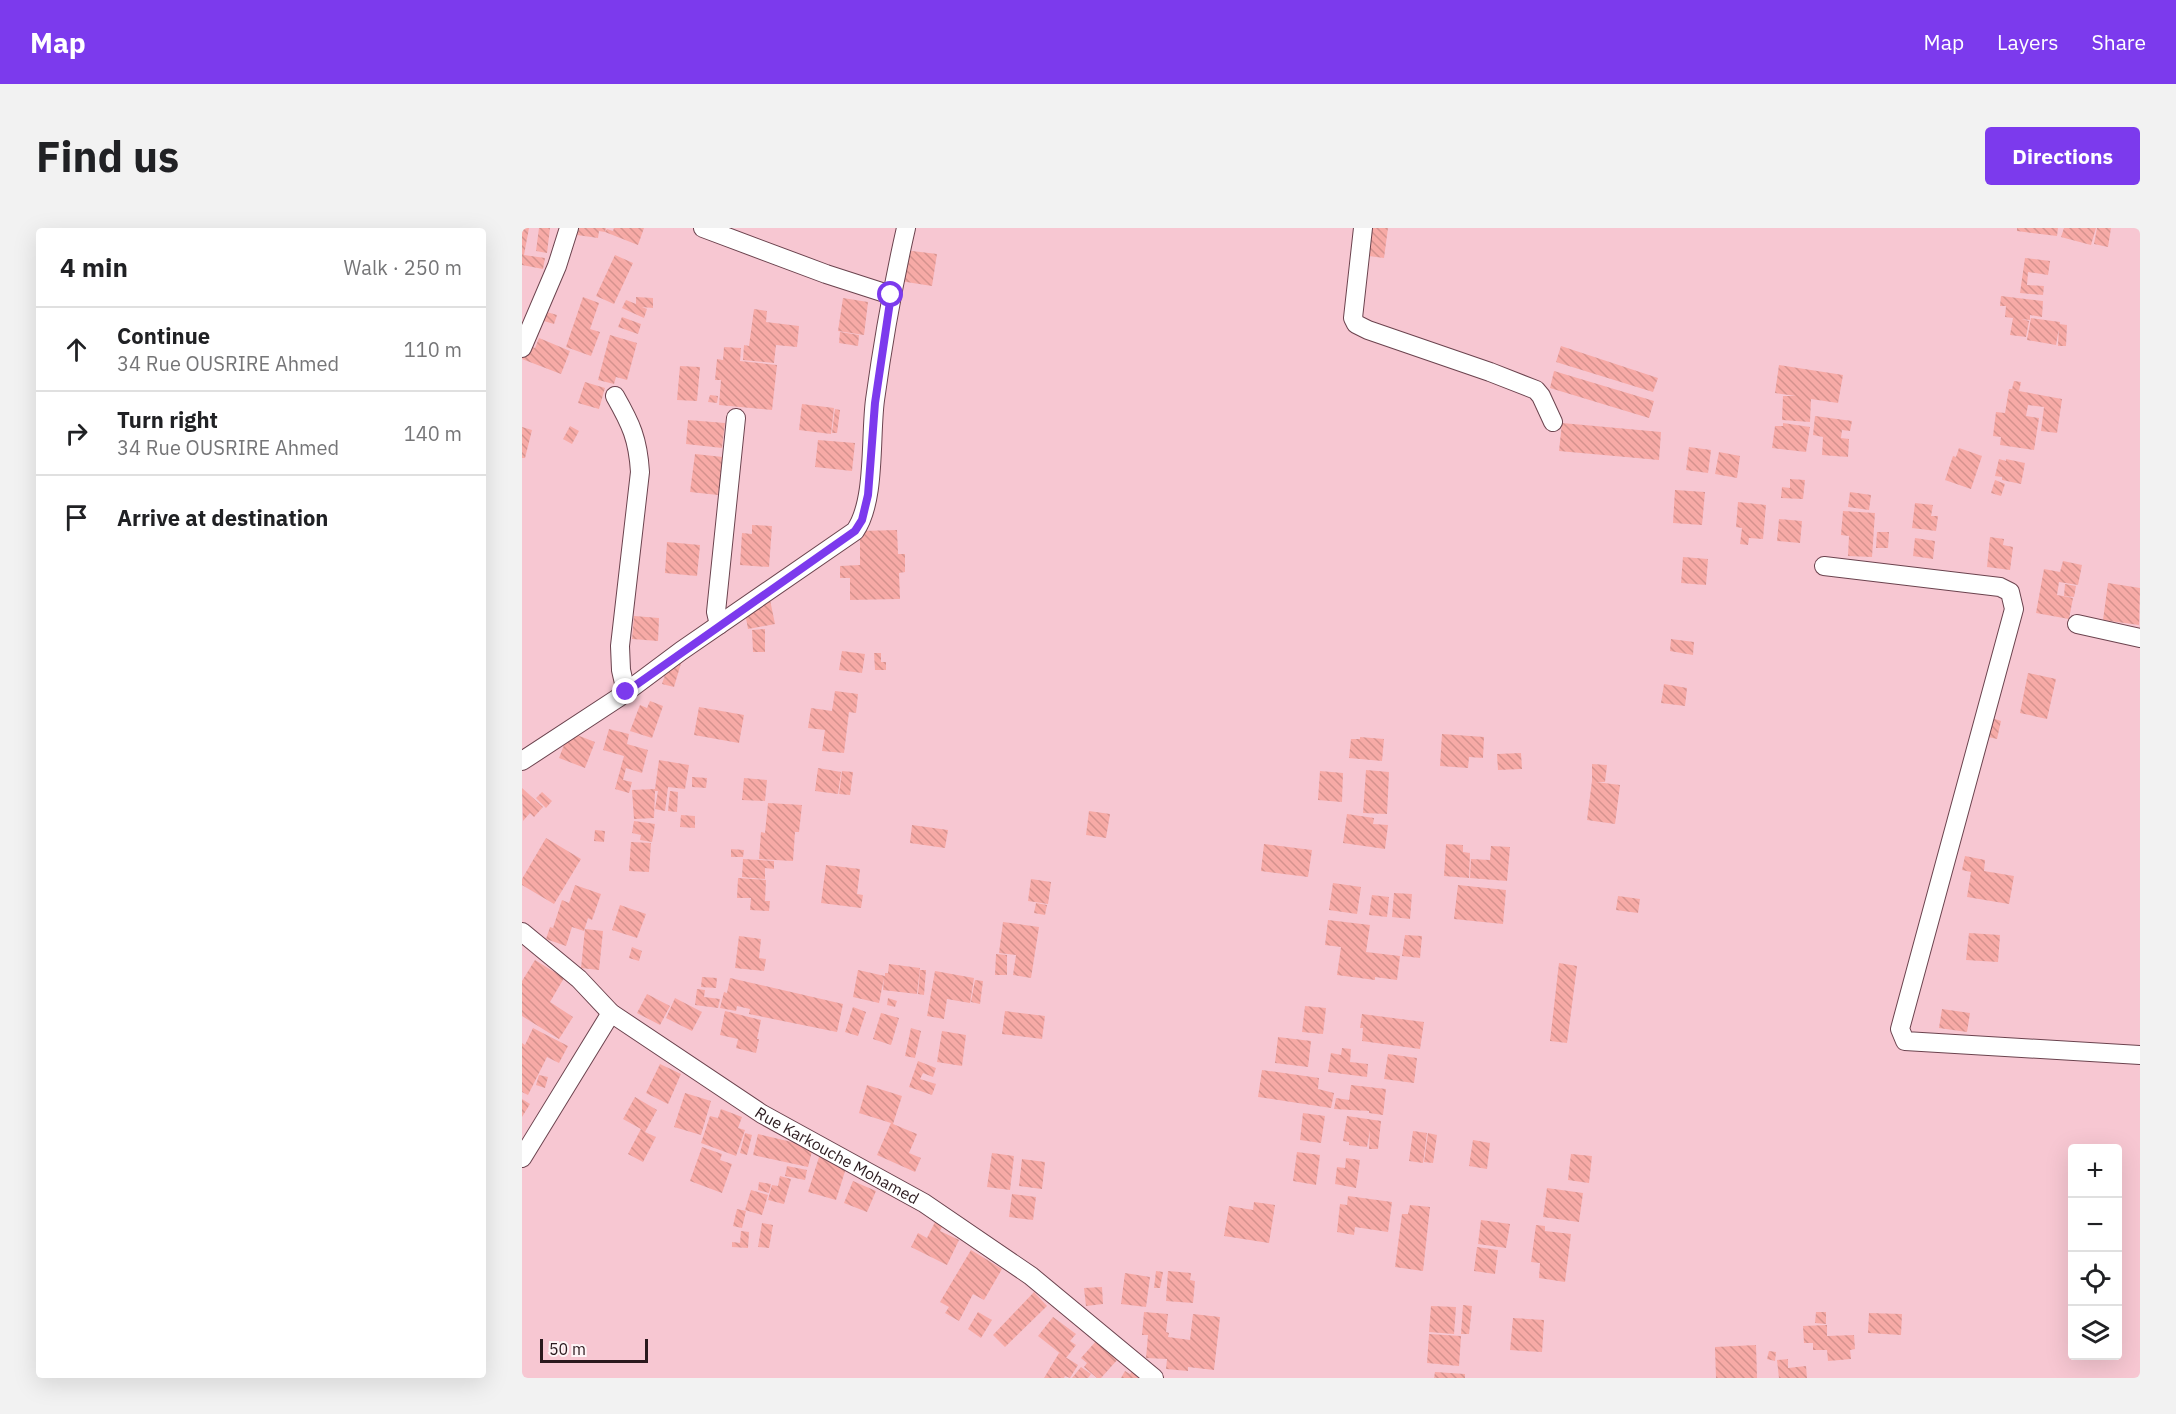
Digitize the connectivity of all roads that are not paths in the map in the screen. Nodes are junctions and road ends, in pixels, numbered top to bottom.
1 (569, 228) edge
2 (703, 228) edge
3 (906, 228) edge
4 (1363, 228) edge
5 (891, 295) junction
6 (522, 348) edge
7 (615, 396) dead end
8 (736, 418) dead end
9 (1554, 422) dead end
10 (1824, 566) dead end
11 (2077, 624) dead end
12 (719, 625) junction
13 (2140, 638) edge
14 (626, 692) junction
15 (522, 761) edge
16 (522, 932) edge
17 (611, 1013) junction
18 (2140, 1055) edge
19 (522, 1158) edge
20 (1154, 1378) edge

1 - 6 street
2 - 5 street
3 - 5 street
4 - 9 street
5 - 12 street
7 - 14 street
8 - 12 street
10 - 18 street
11 - 13 street
12 - 14 street
14 - 15 street
16 - 17 street, Rue Karkouche Mohamed
17 - 19 street
17 - 20 street, Rue Karkouche Mohamed

